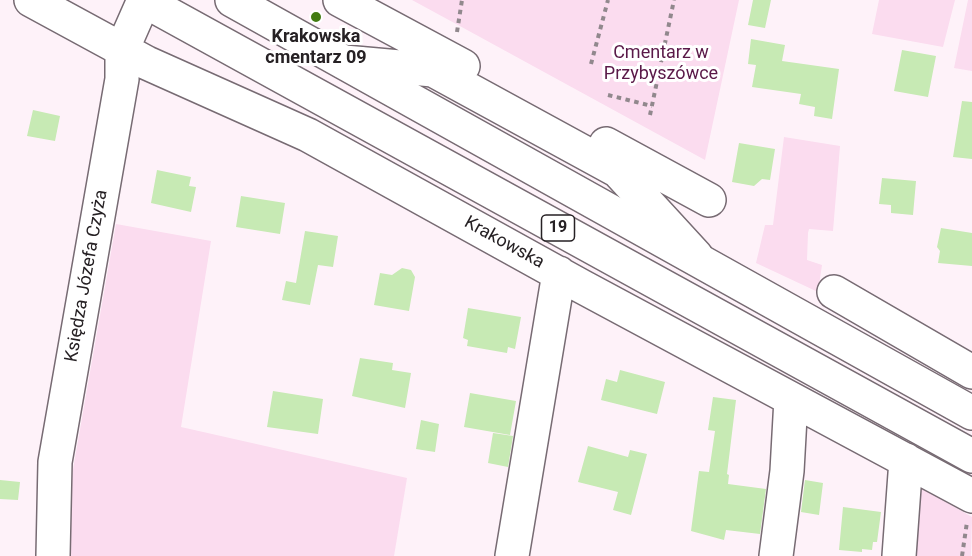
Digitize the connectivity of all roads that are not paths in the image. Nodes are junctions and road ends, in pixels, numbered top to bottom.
1 (31, 0) edge
2 (144, 0) edge
3 (232, 0) edge
4 (340, 0) edge
5 (122, 50) junction
6 (344, 62) junction
7 (586, 134) junction
8 (618, 171) junction
9 (709, 200) dead end
10 (708, 268) junction
11 (570, 279) junction
12 (834, 292) dead end
13 (972, 372) edge
14 (791, 399) junction
15 (972, 413) edge
16 (972, 456) edge
17 (906, 460) junction
18 (971, 495) edge
19 (53, 556) edge
20 (512, 556) edge
21 (531, 556) edge
22 (776, 556) edge
23 (899, 556) edge

1 - 5 street, Krakowska
2 - 5 street, Księdza Józefa Czyża
2 - 16 street, 19
3 - 6 street, 19
4 - 7 street
5 - 11 street, Krakowska
5 - 19 street, Księdza Józefa Czyża
6 - 8 street
6 - 10 street, 19
7 - 8 street
7 - 9 street
8 - 10 street
10 - 15 street, 19
11 - 14 street, Krakowska
11 - 20 street
11 - 21 street
12 - 13 street
14 - 17 street, Krakowska
14 - 22 street
17 - 18 street, Krakowska
17 - 23 street

